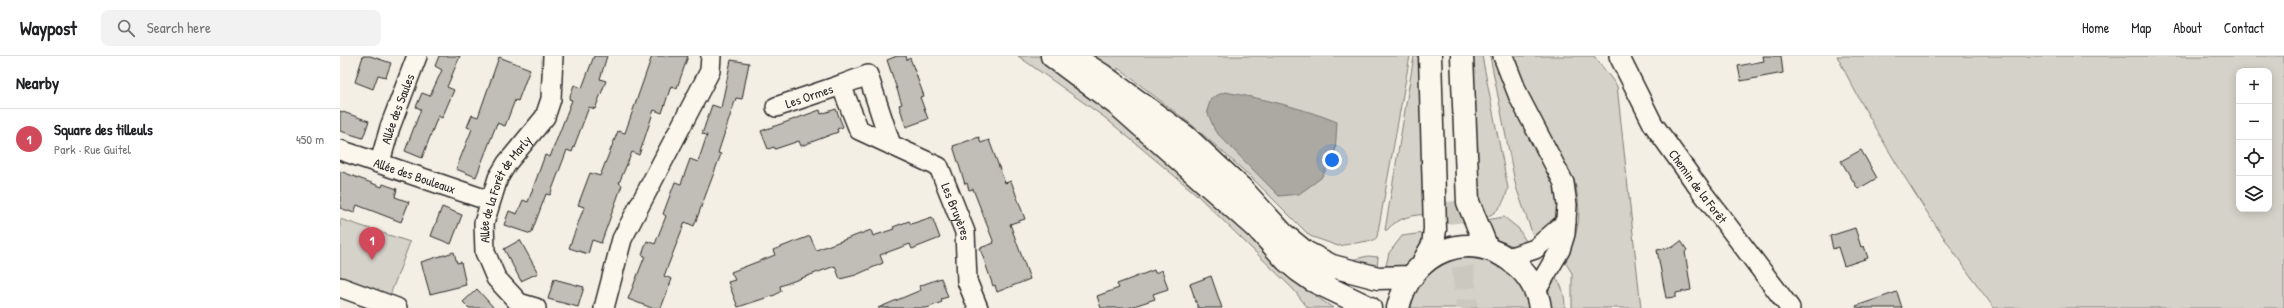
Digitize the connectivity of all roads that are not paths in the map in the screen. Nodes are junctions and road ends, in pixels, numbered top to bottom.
1 (417, 56) edge
2 (553, 56) edge
3 (711, 56) edge
4 (1052, 56) edge
5 (1072, 56) edge
6 (1430, 56) edge
7 (1443, 56) edge
8 (1449, 56) edge
9 (1462, 56) edge
10 (1503, 56) edge
11 (1619, 56) edge
12 (842, 84) junction
13 (776, 107) dead end
14 (891, 145) junction
15 (340, 150) edge
16 (380, 162) junction
17 (490, 200) junction
18 (1566, 222) junction
19 (1487, 248) junction
20 (1508, 258) junction
21 (1417, 269) junction
22 (340, 287) edge
23 (1538, 300) edge
24 (397, 308) edge
25 (536, 308) edge
26 (604, 308) edge
27 (978, 308) edge
28 (1370, 308) edge
29 (1398, 308) edge
30 (1790, 308) edge

1 - 16 street, Allée des Saules
2 - 17 street, Allée de la Forêt de Marly
3 - 26 street
4 - 28 main road
5 - 21 main road
6 - 21 main road
7 - 8 main road
9 - 19 main road
10 - 18 street
11 - 30 street, Chemin de la Forêt
12 - 13 street, Les Ormes
12 - 14 street, Les Bruyères
12 - 14 street
14 - 27 street, Les Bruyères
15 - 16 street, Allée des Bouleaux
16 - 17 street, Allée des Bouleaux
17 - 25 street, Allée de la Forêt de Marly
18 - 20 street
18 - 23 street
19 - 20 main road
19 - 21 main road
20 - 23 main road
21 - 29 main road
22 - 24 street

